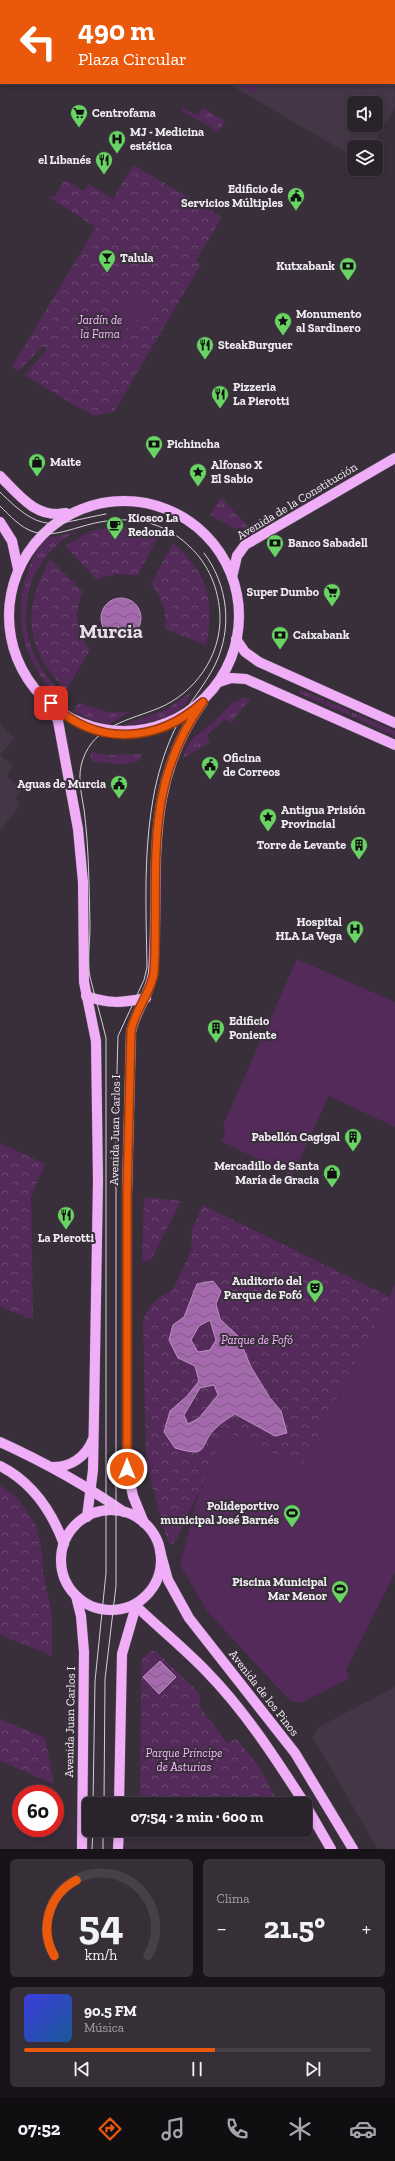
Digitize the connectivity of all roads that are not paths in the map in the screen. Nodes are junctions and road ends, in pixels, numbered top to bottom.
1 (395, 458) edge
2 (0, 476) edge
3 (68, 512) junction
4 (0, 522) edge
5 (18, 573) junction
6 (232, 579) junction
7 (236, 639) junction
8 (219, 682) junction
9 (43, 694) junction
10 (203, 702) junction
11 (395, 723) edge
12 (395, 745) edge
13 (86, 996) junction
14 (146, 998) junction
15 (94, 1436) junction
16 (0, 1442) edge
17 (0, 1466) edge
18 (53, 1467) junction
19 (90, 1488) junction
20 (124, 1512) junction
21 (87, 1517) junction
22 (144, 1523) junction
23 (64, 1544) junction
24 (160, 1551) junction
25 (76, 1596) junction
26 (136, 1606) junction
27 (119, 1797) edge
28 (300, 1797) edge
29 (312, 1816) edge
30 (119, 1837) edge
31 (82, 1849) edge
32 (118, 1849) edge
33 (331, 1849) edge
34 (353, 1849) edge

1 - 6 main road, Avenida de la Constitución
2 - 3 main road
3 - 5 main road
3 - 6 main road
4 - 5 main road
5 - 9 main road
6 - 7 main road
7 - 8 main road
7 - 11 main road
8 - 10 main road
8 - 12 main road
9 - 10 main road
9 - 13 main road, Avenida Juan Carlos I
10 - 14 main road, Avenida Juan Carlos I
13 - 14 main road
13 - 15 main road, Avenida Juan Carlos I
14 - 22 main road, Avenida Juan Carlos I
15 - 18 main road
15 - 19 main road, Avenida Juan Carlos I
16 - 18 main road
17 - 23 main road
18 - 19 main road
19 - 20 main road
19 - 21 main road, Avenida Juan Carlos I
20 - 21 main road
20 - 22 main road
21 - 23 main road
22 - 24 main road
23 - 25 main road
24 - 26 main road
24 - 34 main road, Avenida de los Pinos
25 - 26 main road
25 - 31 main road, Avenida Juan Carlos I
26 - 27 main road
26 - 28 main road
29 - 33 main road
30 - 32 main road

